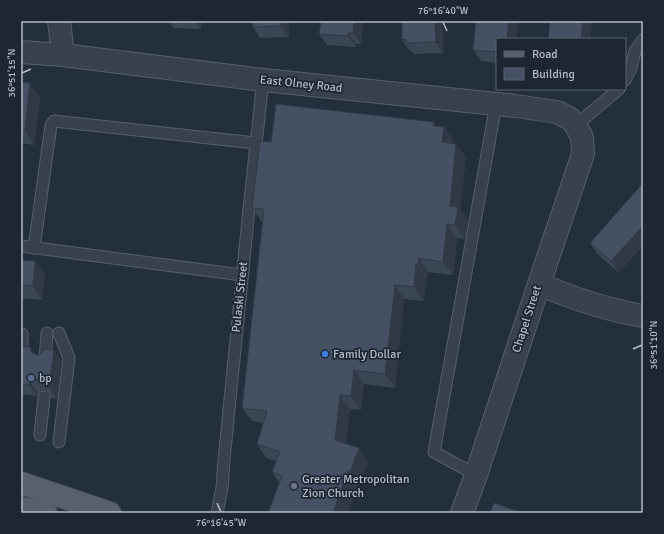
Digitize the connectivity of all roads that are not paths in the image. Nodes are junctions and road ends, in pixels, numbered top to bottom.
1 (59, 21) edge
2 (643, 40) edge
3 (21, 52) edge
4 (63, 55) junction
5 (626, 78) edge
6 (262, 80) junction
7 (618, 90) edge
8 (496, 104) junction
9 (576, 125) junction
10 (255, 143) junction
11 (21, 246) edge
12 (34, 248) junction
13 (242, 275) junction
14 (539, 284) junction
15 (643, 316) edge
16 (47, 333) dead end
17 (59, 333) dead end
18 (22, 334) edge
19 (22, 357) edge
20 (45, 359) edge
21 (44, 397) edge
22 (40, 435) dead end
23 (59, 442) dead end
24 (476, 475) junction
25 (21, 483) edge
26 (21, 508) edge
27 (46, 513) edge
28 (110, 513) edge
29 (217, 513) edge
30 (462, 513) edge

1 - 4 street
2 - 5 lane
3 - 4 street, East Olney Road
4 - 6 street, East Olney Road
6 - 8 street, East Olney Road
6 - 10 lane, Pulaski Street
7 - 9 lane
8 - 9 street, East Olney Road
8 - 24 lane
9 - 14 street, Chapel Street
10 - 12 lane
10 - 13 lane, Pulaski Street
11 - 12 lane
12 - 13 lane
13 - 29 lane, Pulaski Street
14 - 15 street
14 - 24 street, Chapel Street
16 - 20 lane
17 - 23 lane
18 - 19 lane
21 - 22 lane
24 - 30 street, Chapel Street
25 - 28 main road
26 - 27 main road

